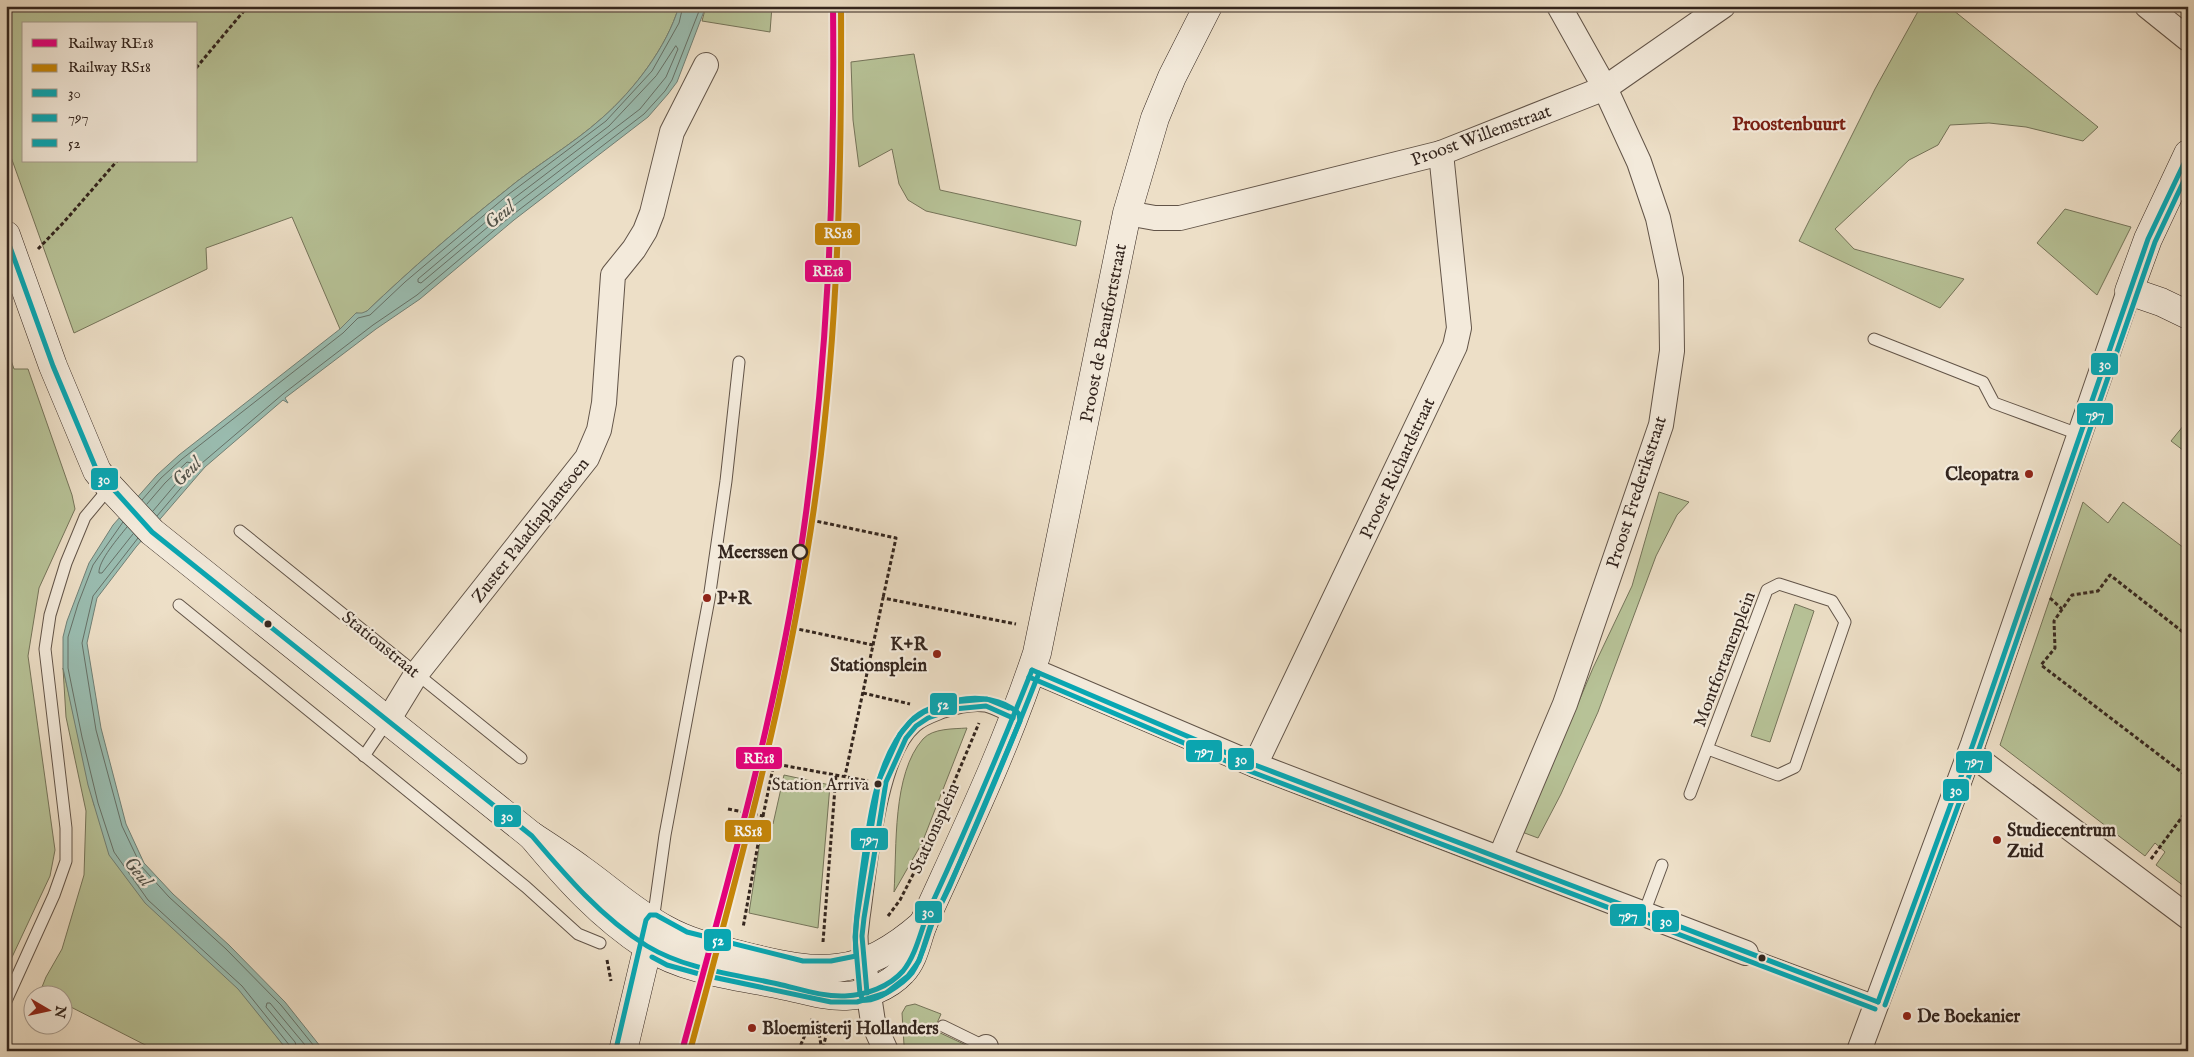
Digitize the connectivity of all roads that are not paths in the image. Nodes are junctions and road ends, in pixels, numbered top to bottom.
1 (1208, 6) edge
2 (1559, 6) edge
3 (1722, 6) edge
4 (2147, 6) edge
5 (2188, 39) edge
6 (706, 65) dead end
7 (1605, 88) junction
8 (1441, 153) junction
9 (2188, 154) edge
10 (1127, 213) junction
11 (6, 235) edge
12 (2129, 291) junction
13 (2188, 316) edge
14 (1874, 339) dead end
15 (739, 362) dead end
16 (2081, 435) junction
17 (118, 497) junction
18 (240, 532) dead end
19 (179, 605) dead end
20 (1032, 670) junction
21 (417, 673) junction
22 (1013, 718) junction
23 (387, 722) junction
24 (1708, 749) junction
25 (1970, 753) junction
26 (364, 756) junction
27 (520, 758) dead end
28 (1256, 765) junction
29 (1690, 794) dead end
30 (1500, 858) junction
31 (1662, 865) dead end
32 (1644, 913) junction
33 (2188, 917) edge
34 (923, 924) junction
35 (650, 934) junction
36 (600, 943) road end
37 (863, 949) junction
38 (1746, 953) joint
39 (867, 993) junction
40 (6, 1001) edge
41 (1878, 1002) junction
42 (943, 1026) dead end
43 (987, 1050) edge
44 (622, 1051) edge
45 (886, 1051) edge
46 (1859, 1051) edge

1 - 10 street, Proost de Beaufortstraat
2 - 7 street, Proost Frederikstraat
3 - 7 street, Proost Willemstraat
4 - 5 street
6 - 21 street, Zuster Paladiaplantsoen
7 - 8 street, Proost Willemstraat
7 - 30 street, Proost Frederikstraat
8 - 10 street, Proost Willemstraat
8 - 28 street, Proost Richardstraat
9 - 12 street
10 - 20 street, Proost de Beaufortstraat
11 - 17 street
12 - 13 street
12 - 16 street
14 - 16 lane
15 - 35 lane
16 - 25 street
17 - 23 street
17 - 40 lane
18 - 21 lane, Stationstraat
19 - 26 lane
20 - 22 street, Stationsplein
20 - 28 street
21 - 23 street, Zuster Paladiaplantsoen
21 - 27 lane, Stationstraat
22 - 34 street, Stationsplein
22 - 37 lane
23 - 26 lane
23 - 35 street, Stationsplein
24 - 24 lane, Montfortanenplein
24 - 29 lane, Montfortanenplein
25 - 33 street
25 - 41 street
26 - 36 lane
28 - 30 street
30 - 32 street
31 - 32 lane
32 - 38 street
34 - 37 street
34 - 39 street, Stationsplein
35 - 37 street
35 - 39 street, Stationsplein
35 - 44 street
37 - 39 street
38 - 41 lane
39 - 45 street
41 - 46 street
42 - 43 lane

